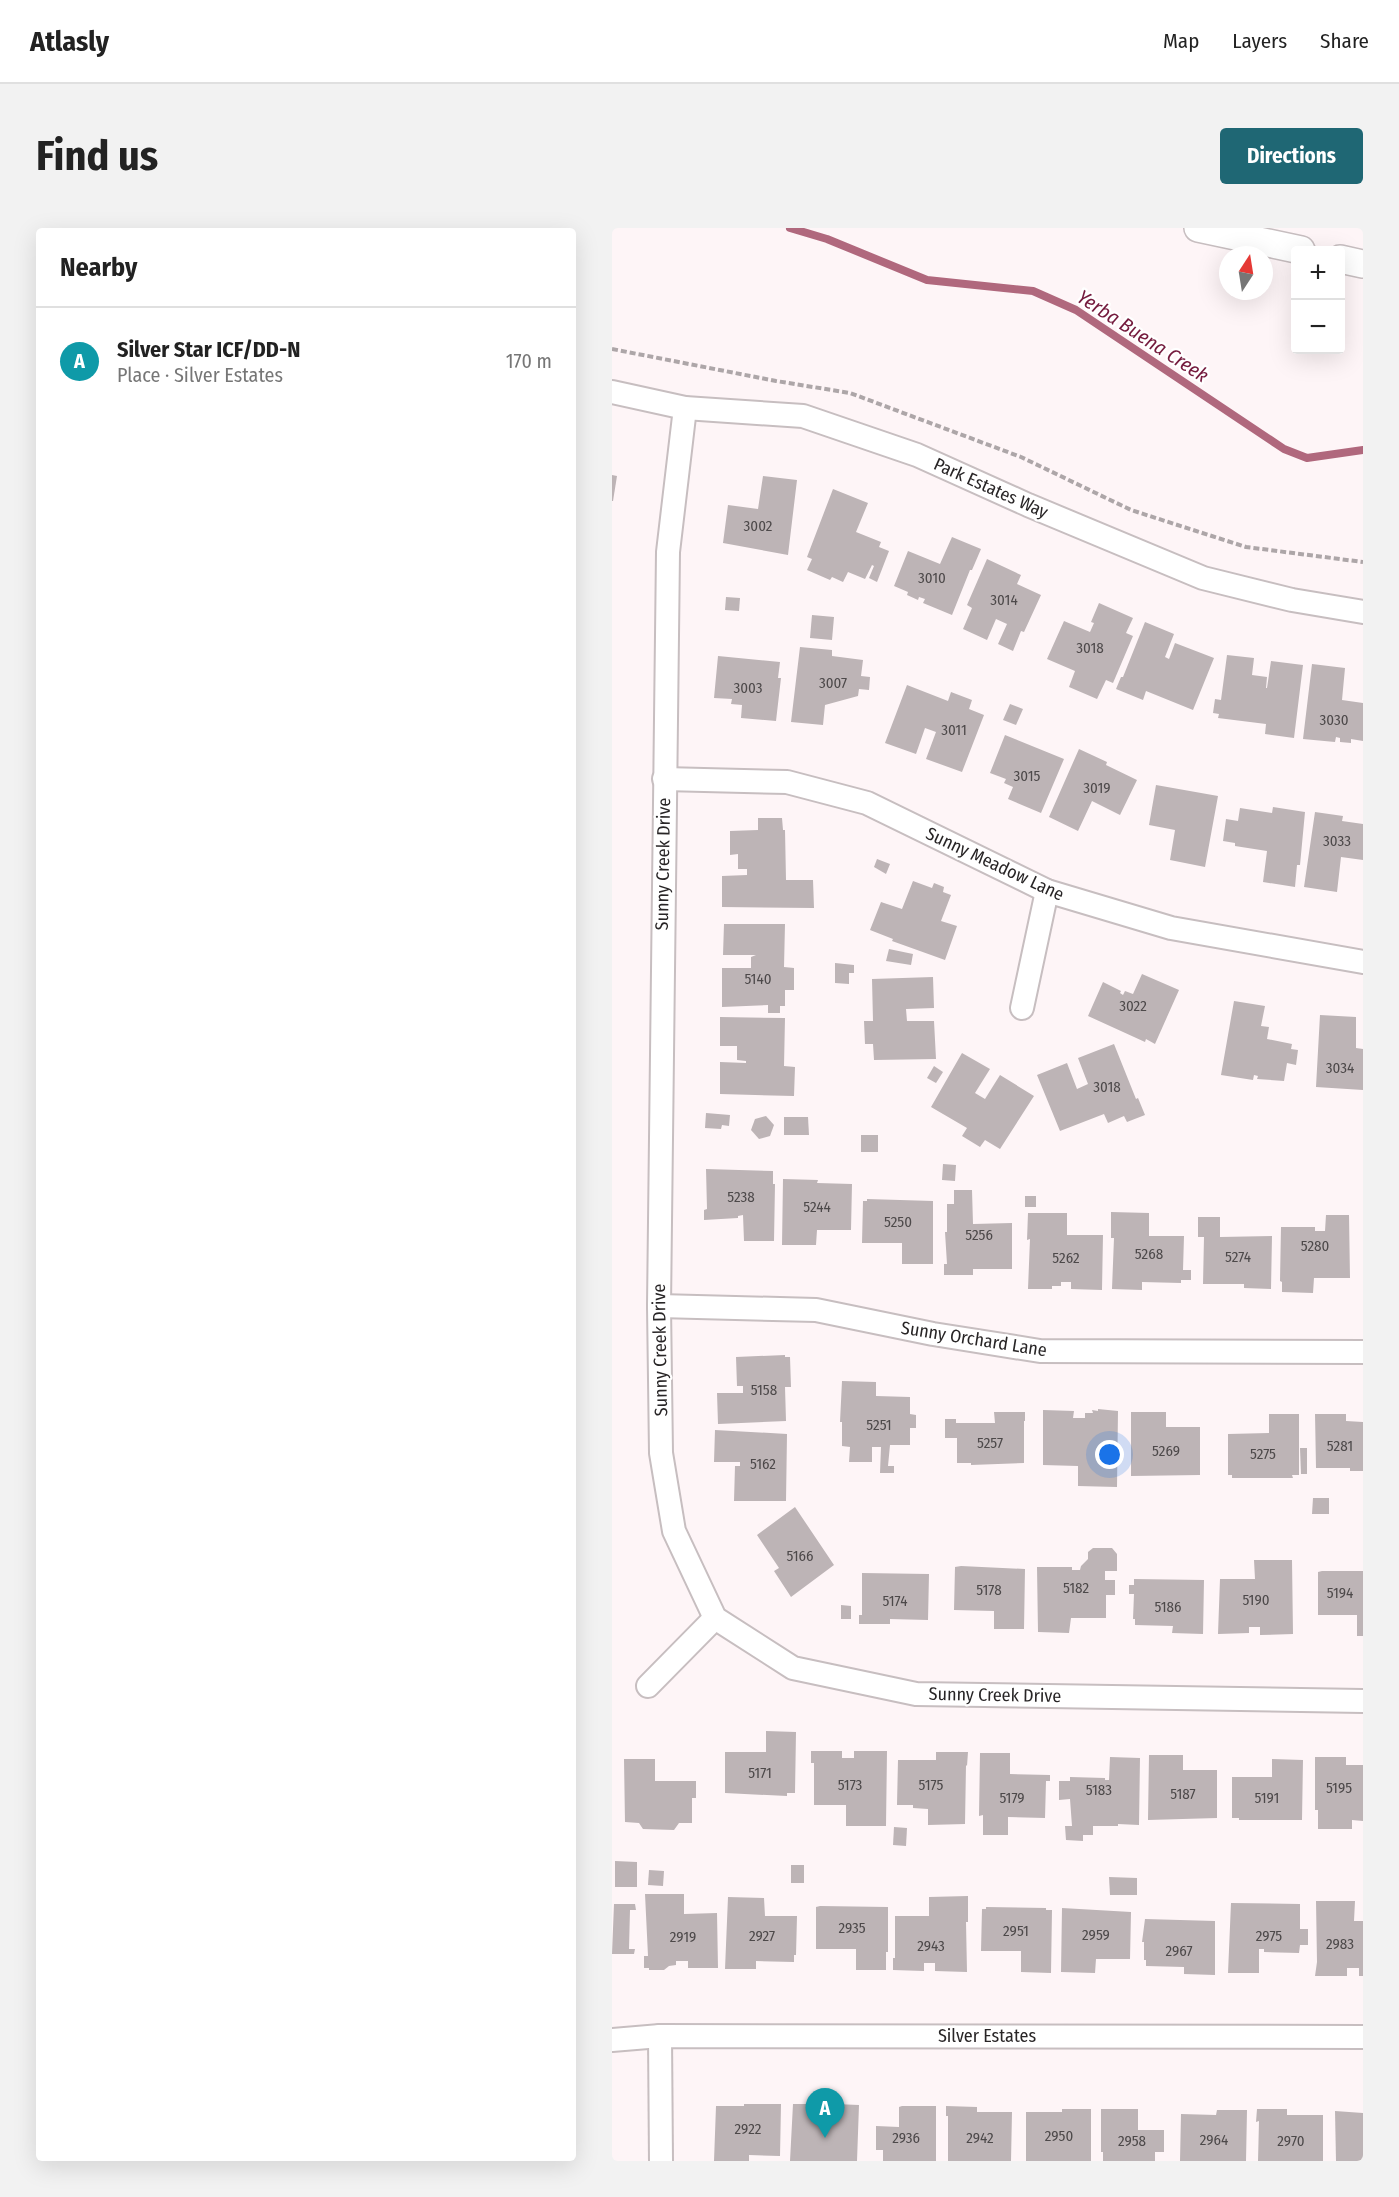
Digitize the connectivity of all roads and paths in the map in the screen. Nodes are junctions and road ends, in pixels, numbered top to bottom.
1 (1198, 228) edge
2 (1291, 248) edge
3 (1345, 260) edge
4 (1363, 264) edge
5 (612, 349) edge
6 (612, 392) edge
7 (685, 408) junction
8 (1363, 562) edge
9 (1363, 612) edge
10 (664, 779) junction
11 (1047, 891) junction
12 (1363, 962) edge
13 (1022, 1008) dead end
14 (659, 1306) junction
15 (1363, 1352) edge
16 (714, 1618) junction
17 (648, 1686) dead end
18 (1363, 1701) edge
19 (660, 2036) junction
20 (1363, 2037) edge
21 (612, 2040) edge
22 (662, 2161) edge

1 - 2 street
3 - 4 street
5 - 8 path
6 - 7 street, Park Estates Way
7 - 9 street, Park Estates Way
7 - 10 street, Sunny Creek Drive
10 - 11 street, Sunny Meadow Lane
10 - 14 street, Sunny Creek Drive
11 - 12 street, Sunny Meadow Lane
11 - 13 street
14 - 15 street, Sunny Orchard Lane
14 - 16 street, Sunny Creek Drive
16 - 17 street
16 - 18 street, Sunny Creek Drive
19 - 20 street, Silver Estates
19 - 21 street, Silver Estates
19 - 22 street

